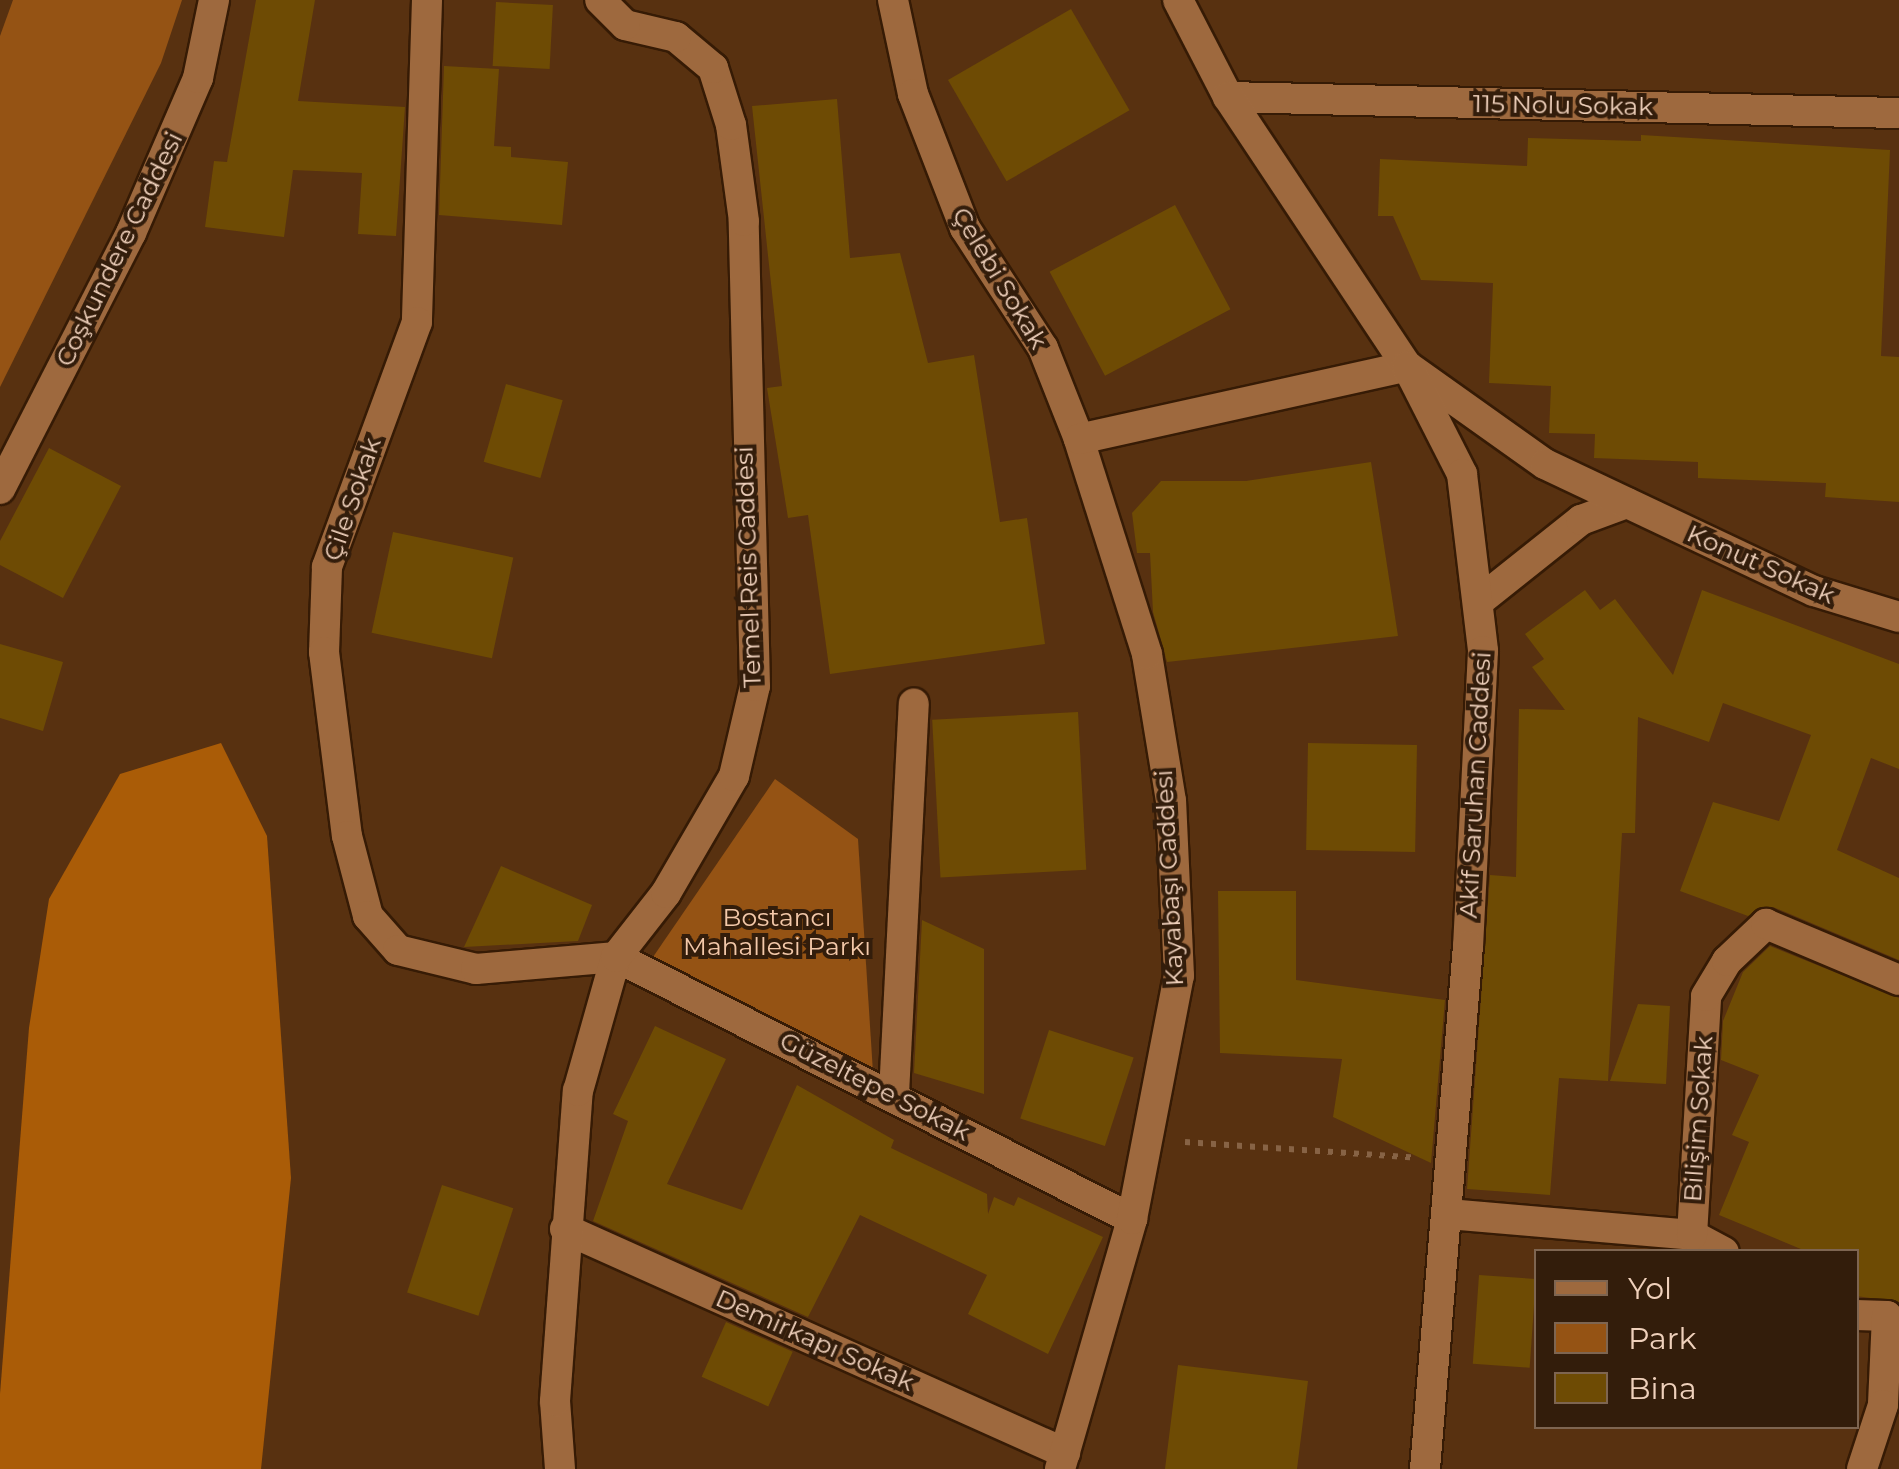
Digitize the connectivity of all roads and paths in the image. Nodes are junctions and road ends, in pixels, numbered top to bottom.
1 (214, 0) edge
2 (426, 0) edge
3 (600, 0) edge
4 (893, 0) edge
5 (1178, 0) edge
6 (1228, 98) junction
7 (1899, 113) edge
8 (1407, 366) junction
9 (1080, 440) junction
10 (0, 489) edge
11 (1627, 502) junction
12 (1478, 602) junction
13 (1899, 617) edge
14 (914, 704) dead end
15 (616, 957) junction
16 (1899, 980) edge
17 (894, 1094) junction
18 (1149, 1139) junction
19 (1452, 1160) junction
20 (1448, 1214) junction
21 (1132, 1218) junction
22 (564, 1229) junction
23 (1692, 1235) junction
24 (1718, 1249) edge
25 (1893, 1303) edge
26 (1859, 1315) edge
27 (1062, 1461) edge
28 (560, 1469) edge
29 (1425, 1469) edge
30 (1862, 1469) edge

1 - 10 street, Coşkundere Caddesi
2 - 15 street, Çile Sokak
3 - 15 street, Temel Reis Caddesi
4 - 9 street, Çelebi Sokak
5 - 6 street, Akif Saruhan Caddesi
6 - 7 street, 115 Nolu Sokak
6 - 8 street, Akif Saruhan Caddesi
8 - 9 street
8 - 11 street, Konut Sokak
8 - 12 street, Akif Saruhan Caddesi
9 - 18 street, Kayabaşı Caddesi
11 - 12 street
11 - 13 street, Konut Sokak
12 - 19 street, Akif Saruhan Caddesi
14 - 17 street
15 - 17 street, Güzeltepe Sokak
15 - 22 street, Temel Reis Caddesi
16 - 23 street, Bilişim Sokak
17 - 21 street, Güzeltepe Sokak
18 - 19 path
18 - 21 street, Kayabaşı Caddesi
19 - 20 street, Akif Saruhan Caddesi
20 - 23 street, Bilişim Sokak
20 - 29 street, Akif Saruhan Caddesi
21 - 27 street, Kayabaşı Caddesi
22 - 27 street, Demirkapı Sokak
22 - 28 street, Temel Reis Caddesi
23 - 24 street
25 - 26 street
25 - 30 street

